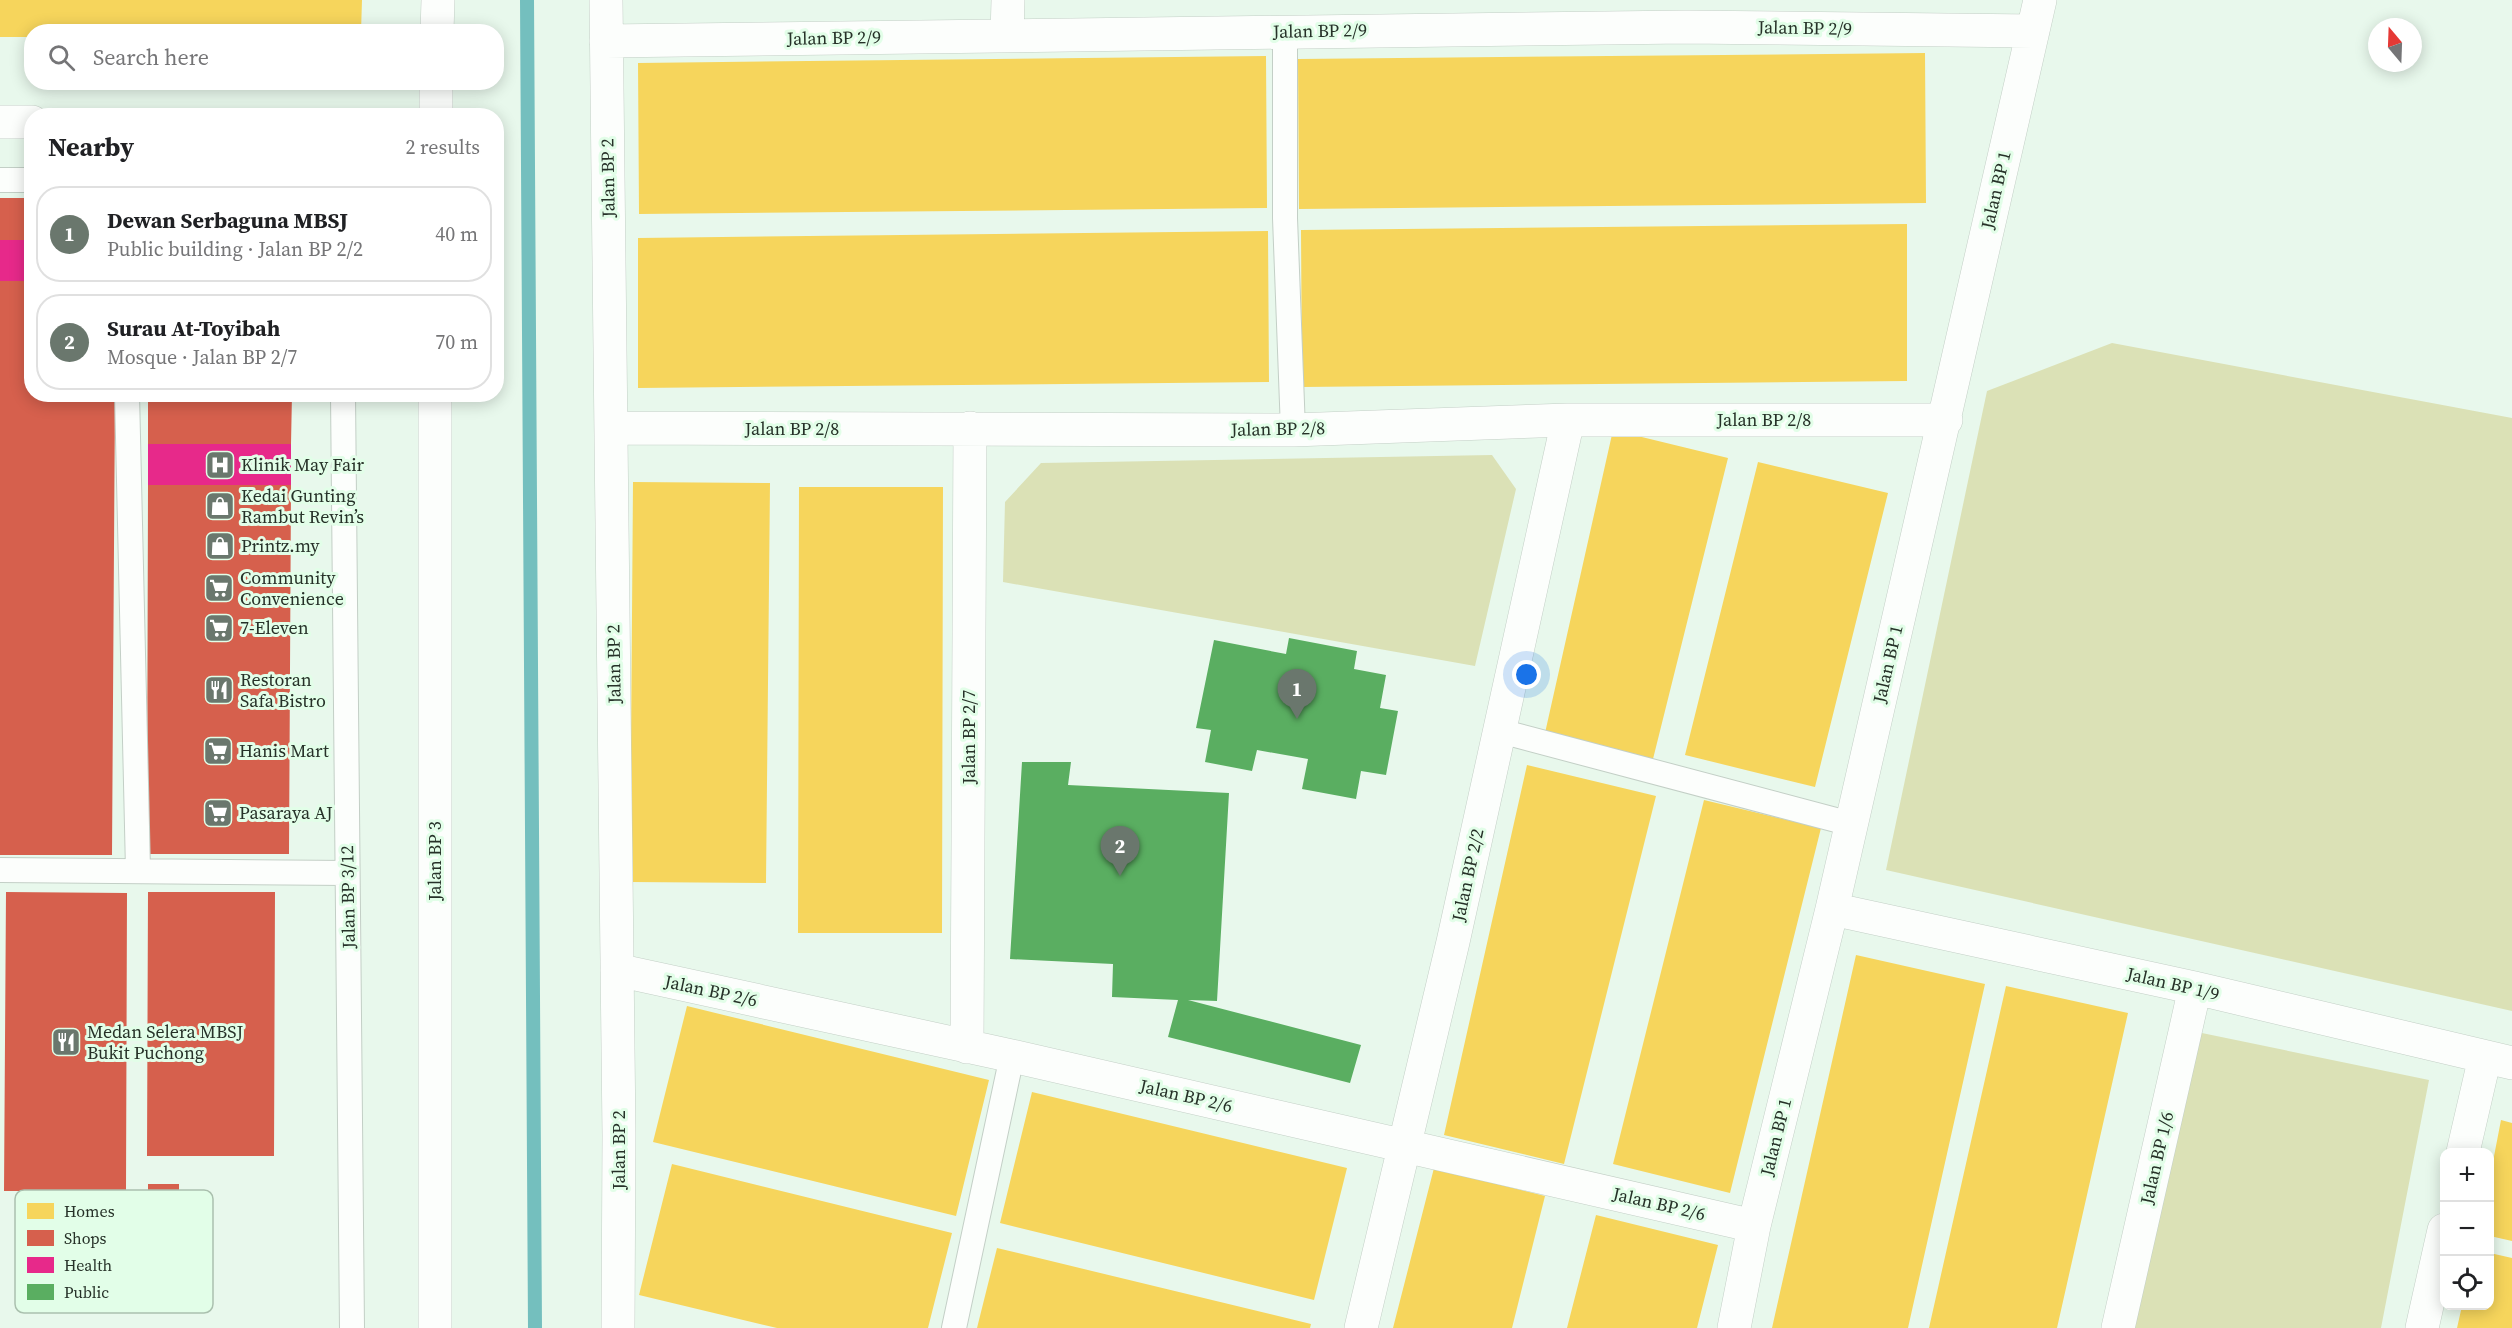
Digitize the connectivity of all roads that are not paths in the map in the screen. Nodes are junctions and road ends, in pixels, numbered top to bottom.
1 (438, 0) edge
2 (606, 0) edge
3 (1008, 0) edge
4 (2040, 0) edge
5 (1630, 14) edge
6 (437, 24) edge
7 (2033, 31) junction
8 (1285, 32) junction
9 (1007, 36) junction
10 (606, 41) junction
11 (436, 90) edge
12 (436, 108) edge
13 (0, 122) edge
14 (24, 122) edge
15 (0, 180) edge
16 (24, 180) edge
17 (127, 402) edge
18 (343, 402) edge
19 (435, 402) edge
20 (1568, 420) junction
21 (1946, 420) junction
22 (611, 428) junction
23 (970, 428) junction
24 (1293, 430) junction
25 (1500, 731) junction
26 (1851, 824) junction
27 (0, 870) edge
28 (138, 870) junction
29 (347, 873) junction
30 (1832, 909) junction
31 (617, 970) junction
32 (2195, 988) junction
33 (967, 1047) junction
34 (1012, 1056) junction
35 (2498, 1060) edge
36 (1405, 1147) junction
37 (2465, 1148) edge
38 (1754, 1226) junction
39 (2440, 1251) edge
40 (352, 1328) edge
41 (435, 1328) edge
42 (618, 1328) edge
43 (954, 1328) edge
44 (1361, 1328) edge
45 (1734, 1328) edge
46 (2118, 1328) edge
47 (2422, 1328) edge

1 - 6 street
2 - 10 street, Jalan BP 2
3 - 9 street
4 - 7 street, Jalan BP 1
5 - 7 street, Jalan BP 2/9
5 - 8 street, Jalan BP 2/9
7 - 21 street, Jalan BP 1
8 - 9 street, Jalan BP 2/9
8 - 24 lane
9 - 10 street, Jalan BP 2/9
10 - 22 street, Jalan BP 2
11 - 12 street
13 - 14 street
15 - 16 lane
17 - 28 lane
18 - 29 lane, Jalan BP 3/12
19 - 41 street, Jalan BP 3
20 - 21 street, Jalan BP 2/8
20 - 24 street, Jalan BP 2/8
20 - 25 street, Jalan BP 2/2
21 - 26 street, Jalan BP 1
22 - 23 street, Jalan BP 2/8
22 - 31 street, Jalan BP 2
23 - 24 street, Jalan BP 2/8
23 - 33 street, Jalan BP 2/7
25 - 26 lane
25 - 36 street, Jalan BP 2/2
26 - 30 street, Jalan BP 1
27 - 28 lane
28 - 29 lane
29 - 40 lane, Jalan BP 3/12
30 - 32 street, Jalan BP 1/9
30 - 38 street, Jalan BP 1
31 - 33 street, Jalan BP 2/6
31 - 42 street, Jalan BP 2
32 - 35 street, Jalan BP 1/9
32 - 46 street, Jalan BP 1/6
33 - 34 street, Jalan BP 2/6
34 - 36 street, Jalan BP 2/6
34 - 43 lane
35 - 37 street
36 - 38 street, Jalan BP 2/6
36 - 44 street, Jalan BP 2/2
38 - 45 street, Jalan BP 1
39 - 47 street

